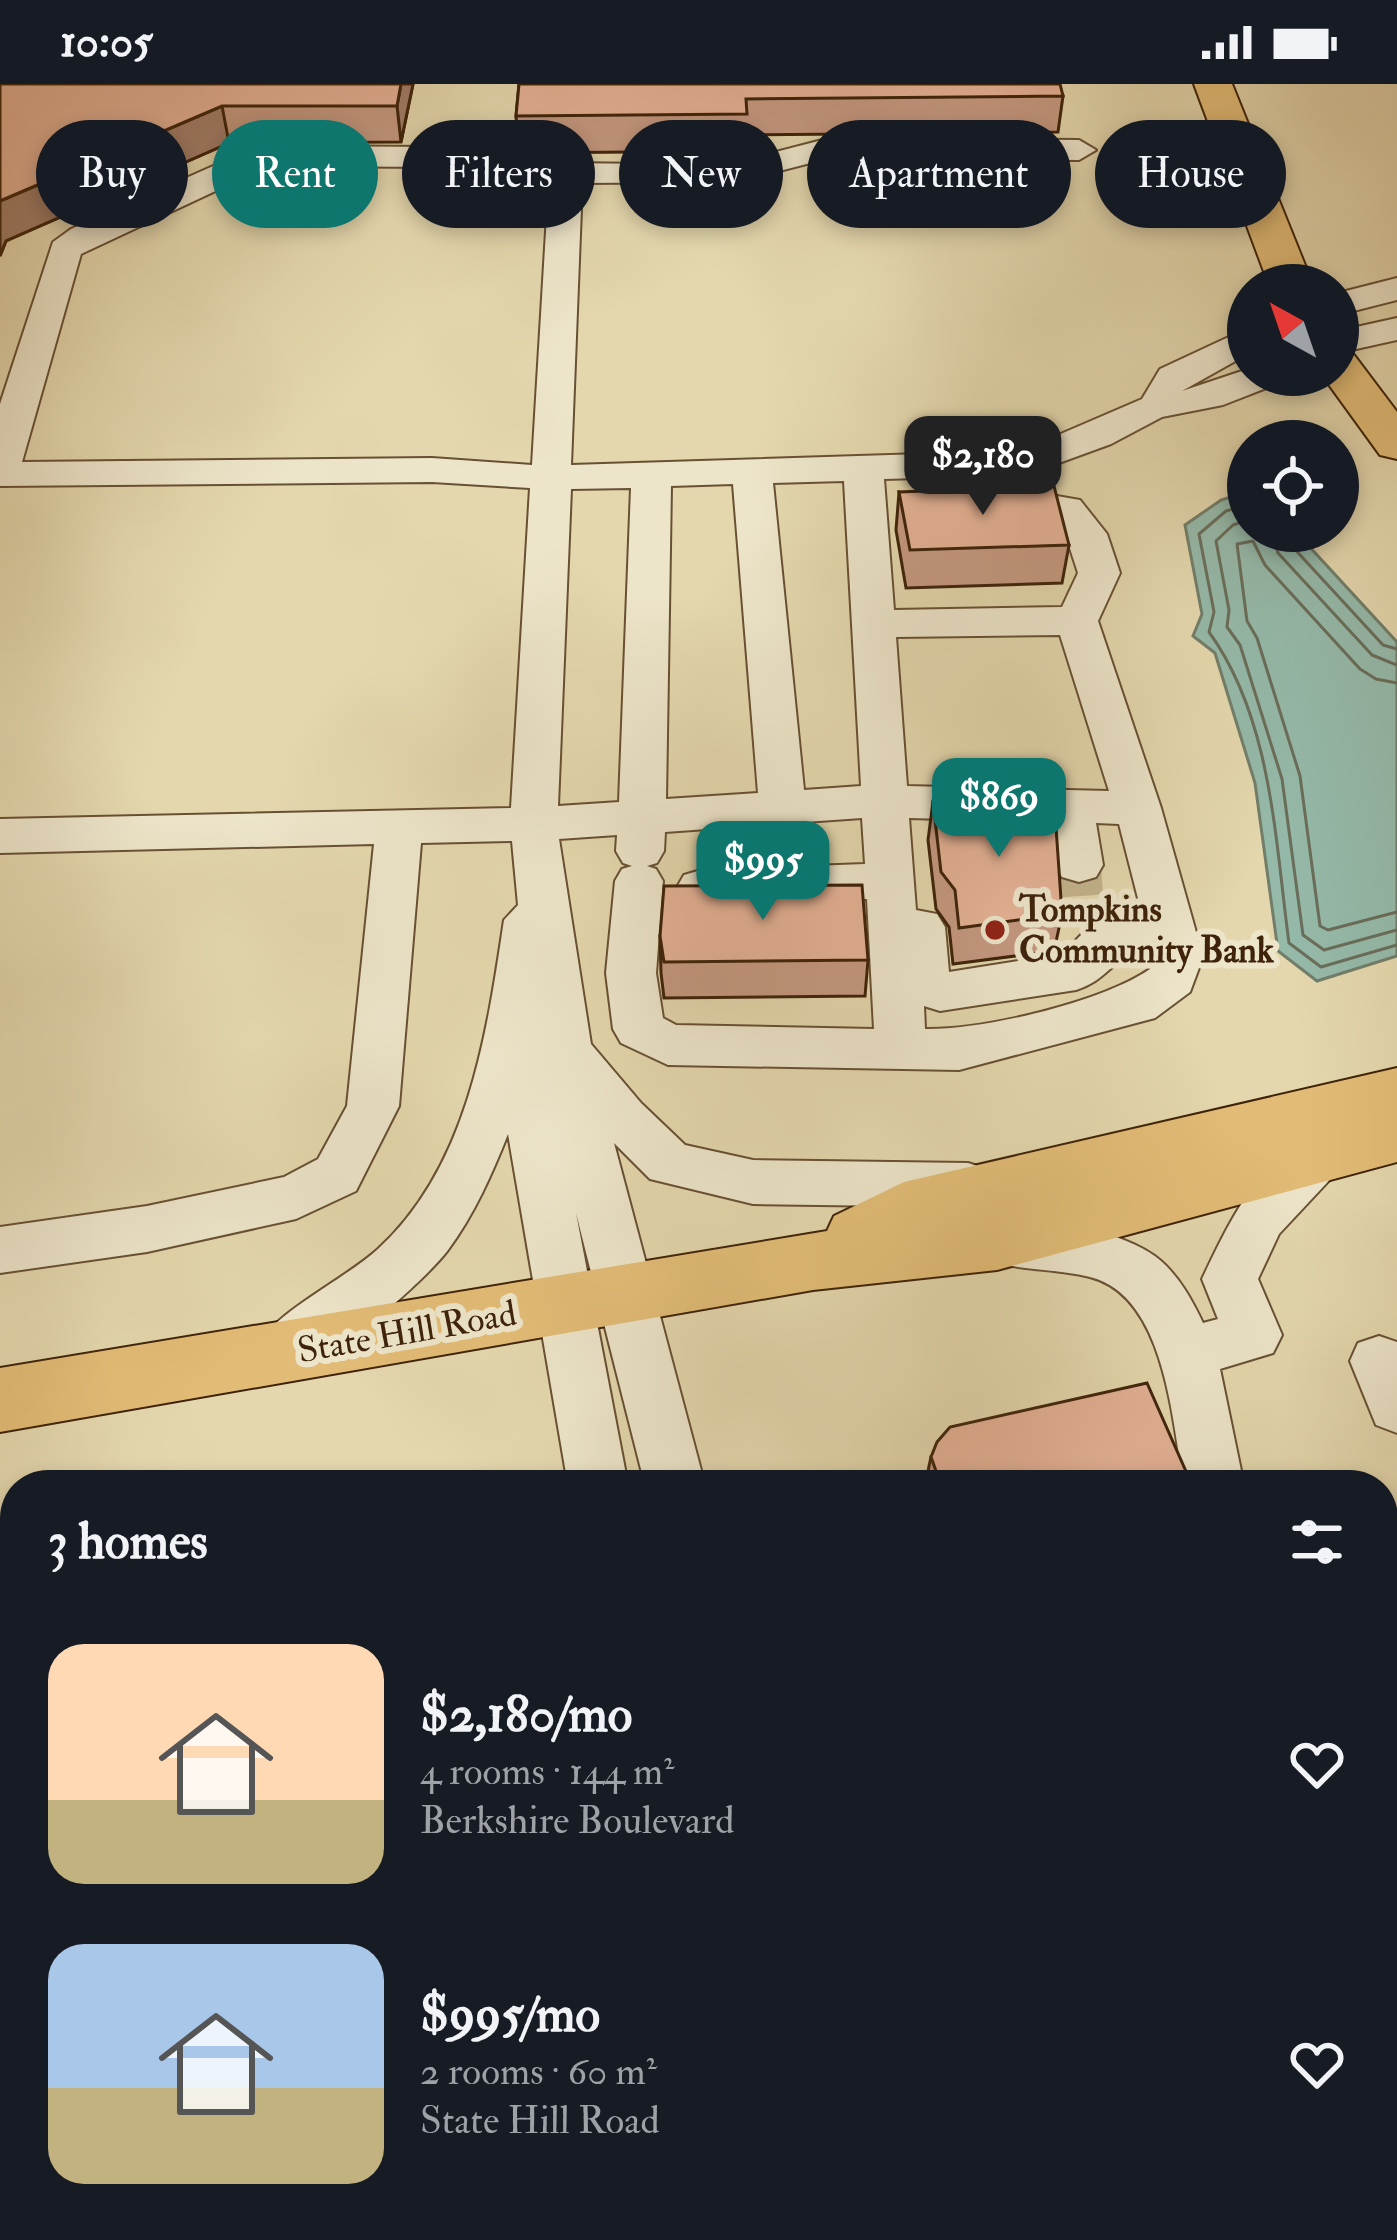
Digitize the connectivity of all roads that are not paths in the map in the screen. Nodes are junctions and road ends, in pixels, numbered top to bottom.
1 (1213, 84) edge
2 (1079, 150) dead end
3 (402, 157) edge
4 (595, 173) edge
5 (564, 228) edge
6 (1283, 264) edge
7 (1397, 289) edge
8 (1359, 299) edge
9 (1397, 329) edge
10 (1359, 337) edge
11 (1227, 350) edge
12 (1227, 390) edge
13 (1359, 393) edge
14 (1151, 408) junction
15 (1397, 445) edge
16 (863, 468) junction
17 (0, 471) edge
18 (752, 472) junction
19 (651, 475) junction
20 (554, 478) junction
21 (957, 507) edge
22 (911, 510) edge
23 (865, 515) junction
24 (1077, 621) junction
25 (872, 624) junction
26 (901, 802) junction
27 (1070, 806) junction
28 (782, 808) junction
29 (1138, 808) junction
30 (640, 817) junction
31 (399, 827) junction
32 (0, 836) edge
33 (536, 844) junction
34 (639, 881) junction
35 (891, 881) junction
36 (1170, 927) junction
37 (1108, 938) junction
38 (925, 986) junction
39 (540, 1031) junction
40 (920, 1049) junction
41 (1397, 1091) edge
42 (1397, 1136) edge
43 (1318, 1157) junction
44 (1002, 1214) junction
45 (0, 1250) edge
46 (597, 1299) junction
47 (1180, 1334) junction
48 (281, 1353) junction
49 (0, 1400) edge
50 (598, 1470) edge
51 (669, 1470) edge
52 (1211, 1470) edge

1 - 6 main road
2 - 4 lane
3 - 17 lane
5 - 20 lane
7 - 8 lane
9 - 10 lane
11 - 14 lane
12 - 14 lane
13 - 15 main road
14 - 16 lane
16 - 18 lane
16 - 23 lane
17 - 20 lane
18 - 19 lane
18 - 28 lane
19 - 20 lane
19 - 30 lane
20 - 33 lane
21 - 24 lane
22 - 23 lane
23 - 25 lane
24 - 25 lane
24 - 29 lane
25 - 26 lane
26 - 27 lane
26 - 28 lane
26 - 35 lane
26 - 38 lane
27 - 29 lane
27 - 37 lane
28 - 30 lane
29 - 36 lane
30 - 33 lane
30 - 34 lane
31 - 32 lane
31 - 33 lane
31 - 45 lane
33 - 39 lane
34 - 35 lane
34 - 40 lane
35 - 40 lane
36 - 37 lane
36 - 40 lane
37 - 38 lane
38 - 40 lane
39 - 44 lane
39 - 46 lane
39 - 48 lane
41 - 44 main road, State Hill Road
42 - 43 main road, State Hill Road
43 - 44 main road, State Hill Road
43 - 47 lane
44 - 46 main road, State Hill Road
44 - 47 lane
46 - 48 main road, State Hill Road
46 - 50 lane
46 - 51 lane
47 - 52 lane
48 - 49 main road, State Hill Road

